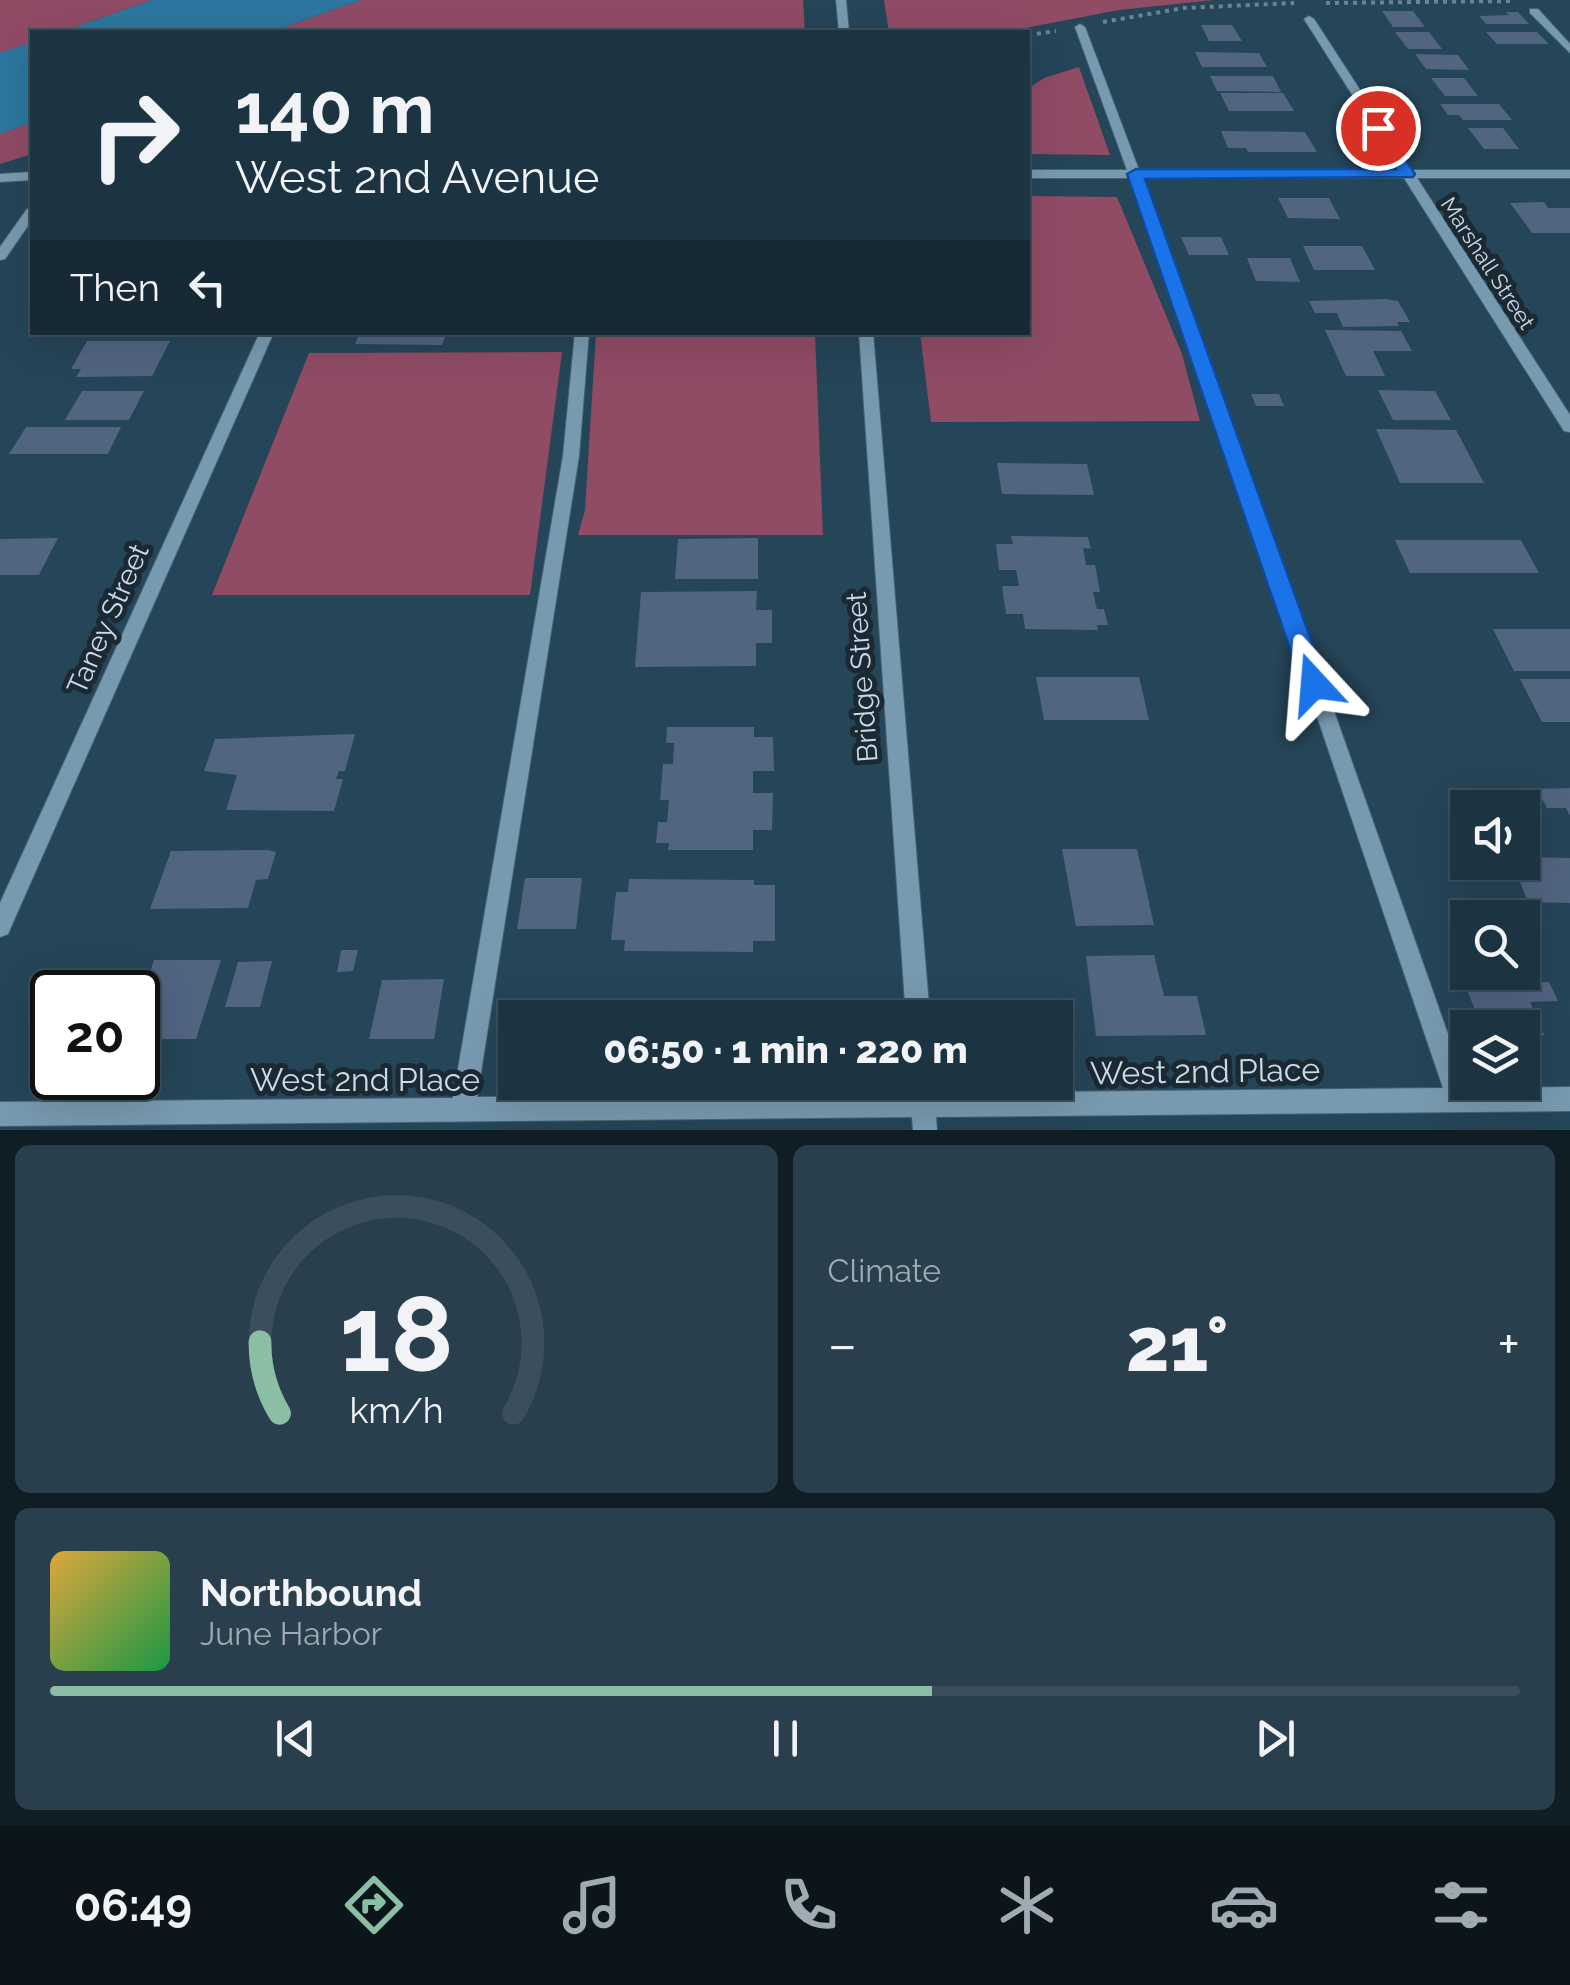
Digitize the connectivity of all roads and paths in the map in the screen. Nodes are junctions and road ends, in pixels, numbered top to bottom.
1 (841, 0) edge
2 (1522, 0) edge
3 (1300, 3) dead end
4 (1320, 3) dead end
5 (1534, 11) dead end
6 (1309, 19) dead end
7 (1080, 26) junction
8 (844, 30) edge
9 (1030, 35) edge
10 (1570, 50) edge
11 (1030, 174) edge
12 (1136, 174) junction
13 (1407, 174) junction
14 (1570, 174) edge
15 (30, 176) edge
16 (0, 178) edge
17 (30, 215) edge
18 (0, 256) edge
19 (266, 335) edge
20 (582, 335) edge
21 (866, 335) edge
22 (1570, 427) edge
23 (0, 928) edge
24 (917, 1000) edge
25 (1450, 1074) edge
26 (1570, 1098) edge
27 (1540, 1099) edge
28 (1459, 1100) edge
29 (923, 1106) edge
30 (463, 1111) junction
31 (0, 1114) edge

1 - 8 street
2 - 4 path
3 - 7 path
5 - 10 street
6 - 13 street, Marshall Street
7 - 9 path
7 - 12 street
11 - 12 street
12 - 13 street
12 - 25 street
13 - 14 street
13 - 22 street, Marshall Street
15 - 16 street
17 - 18 street
19 - 23 street, Taney Street
20 - 30 street
21 - 24 street, Bridge Street
26 - 27 street, West 2nd Place
28 - 29 street, West 2nd Place
29 - 30 street, West 2nd Place
30 - 31 street, West 2nd Place

